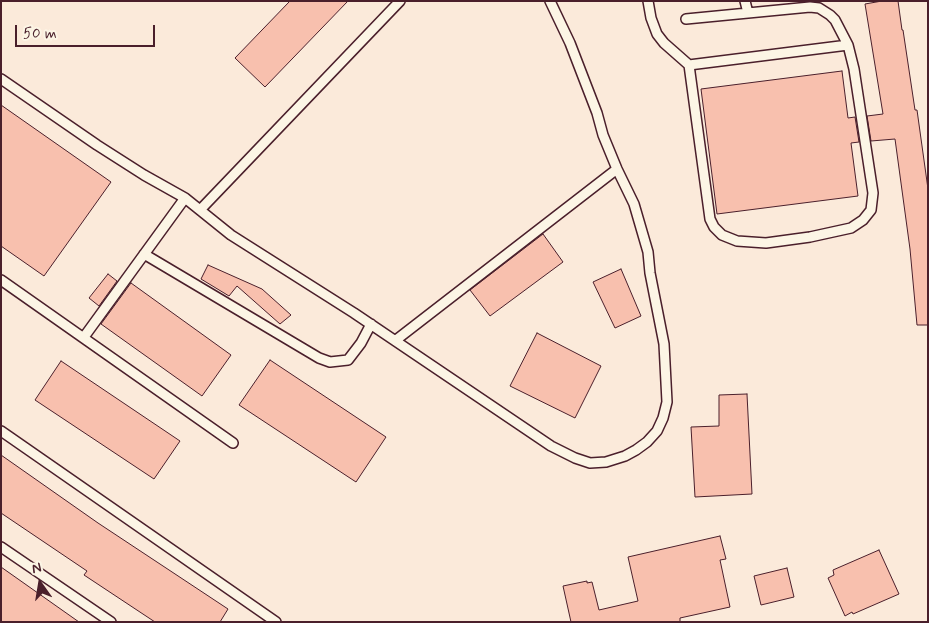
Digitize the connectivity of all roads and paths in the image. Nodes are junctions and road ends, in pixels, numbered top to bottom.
1 (400, 1) edge
2 (550, 1) edge
3 (648, 1) edge
4 (746, 1) edge
5 (748, 13) junction
6 (686, 19) dead end
7 (848, 45) junction
8 (689, 65) junction
9 (1, 79) edge
10 (617, 169) junction
11 (185, 198) junction
12 (200, 210) junction
13 (144, 254) junction
14 (1, 280) edge
15 (371, 324) junction
16 (84, 337) junction
17 (396, 340) junction
18 (1, 431) edge
19 (234, 443) dead end
20 (1, 547) edge
21 (111, 622) edge
22 (276, 622) edge

1 - 12 lane
2 - 10 lane
3 - 8 lane
4 - 5 lane
5 - 6 lane
5 - 7 lane
7 - 8 lane
7 - 8 lane
9 - 11 lane
10 - 17 lane
10 - 17 lane
11 - 12 lane
11 - 13 lane
12 - 15 lane
13 - 15 lane
13 - 16 lane
14 - 16 lane
15 - 17 lane
16 - 19 lane
18 - 22 lane
20 - 21 lane

